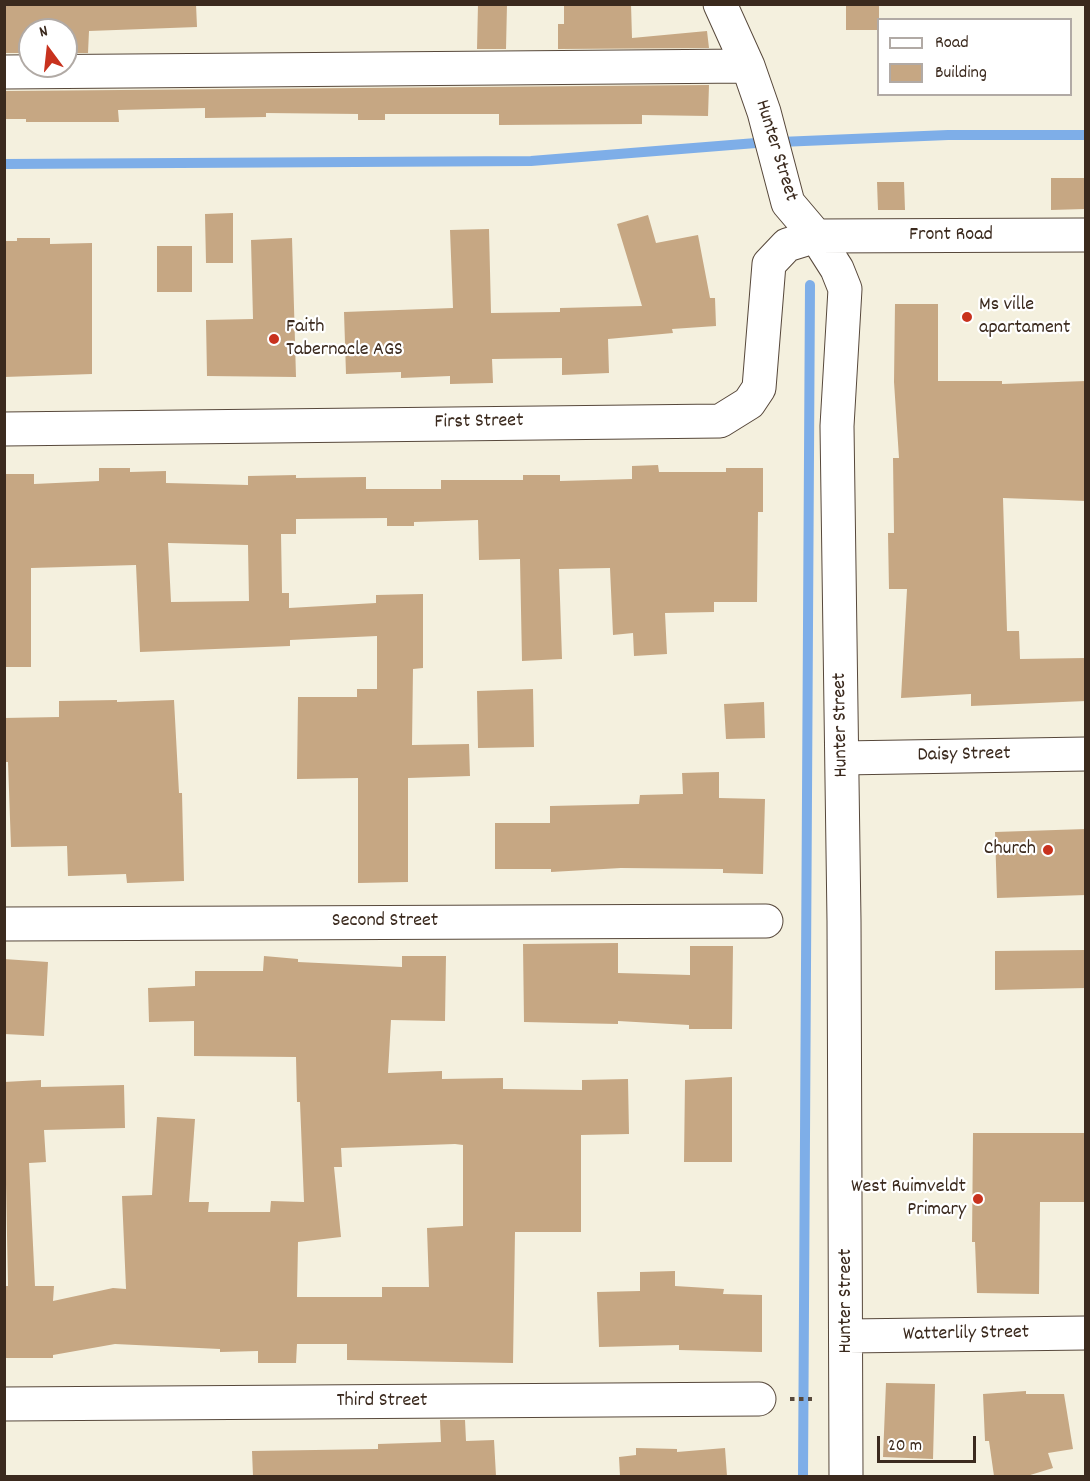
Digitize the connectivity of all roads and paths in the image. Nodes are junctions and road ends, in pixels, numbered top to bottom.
1 (720, 4) edge
2 (748, 66) junction
3 (4, 72) edge
4 (1086, 235) edge
5 (816, 236) junction
6 (4, 429) edge
7 (1086, 754) edge
8 (842, 758) junction
9 (766, 921) dead end
10 (4, 924) edge
11 (1086, 1333) edge
12 (847, 1336) junction
13 (773, 1399) joint
14 (818, 1399) dead end
15 (4, 1404) edge
16 (846, 1476) edge

1 - 2 street, Hunter Street
2 - 3 street
2 - 5 street, Hunter Street
4 - 5 street, Front Road
5 - 6 street, First Street
5 - 8 street, Hunter Street
7 - 8 street, Daisy Street
8 - 12 street, Hunter Street
9 - 10 street, Second Street
11 - 12 street, Watterlily Street
12 - 16 street, Hunter Street
13 - 14 path
13 - 15 street, Third Street

